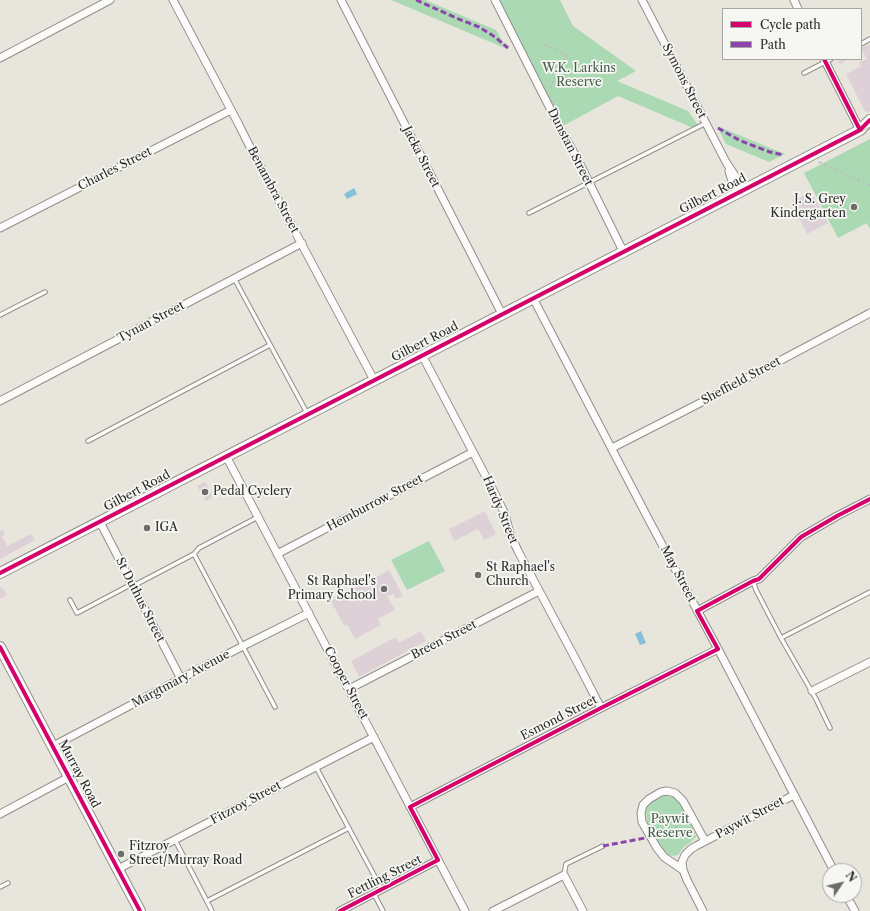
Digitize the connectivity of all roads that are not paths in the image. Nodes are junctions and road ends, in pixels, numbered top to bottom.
1 (110, 0) edge
2 (173, 0) edge
3 (341, 0) edge
4 (495, 0) edge
5 (642, 0) edge
6 (0, 58) edge
7 (827, 60) edge
8 (804, 73) dead end
9 (230, 110) junction
10 (870, 120) edge
11 (706, 123) junction
12 (865, 129) edge
13 (589, 182) junction
14 (740, 191) junction
15 (529, 214) dead end
16 (0, 228) edge
17 (302, 243) junction
18 (623, 251) junction
19 (234, 278) junction
20 (45, 292) dead end
21 (533, 298) junction
22 (870, 313) edge
23 (502, 314) junction
24 (0, 315) edge
25 (270, 346) junction
26 (422, 355) junction
27 (374, 380) junction
28 (0, 401) edge
29 (307, 414) junction
30 (88, 442) dead end
31 (612, 448) junction
32 (473, 452) junction
33 (226, 456) junction
34 (870, 499) edge
35 (258, 517) junction
36 (100, 522) junction
37 (194, 554) junction
38 (278, 554) junction
39 (0, 573) edge
40 (753, 581) junction
41 (133, 585) junction
42 (539, 591) junction
43 (870, 592) edge
44 (70, 600) dead end
45 (698, 611) junction
46 (308, 613) junction
47 (781, 638) junction
48 (243, 646) junction
49 (0, 647) edge
50 (718, 649) junction
51 (870, 662) edge
52 (181, 679) junction
53 (348, 689) junction
54 (812, 691) junction
55 (275, 707) dead end
56 (601, 708) junction
57 (830, 728) dead end
58 (374, 737) junction
59 (53, 746) junction
60 (316, 766) junction
61 (69, 777) junction
62 (794, 795) junction
63 (410, 807) junction
64 (1, 812) edge
65 (349, 828) junction
66 (175, 840) junction
67 (705, 841) junction
68 (604, 846) dead end
69 (438, 860) junction
70 (830, 863) edge
71 (118, 869) junction
72 (683, 870) junction
73 (564, 875) junction
74 (8, 883) dead end
75 (0, 887) edge
76 (382, 890) junction
77 (374, 894) junction
78 (207, 901) junction
79 (140, 911) edge
80 (212, 911) edge
81 (340, 911) edge
82 (383, 911) edge
83 (465, 911) edge
84 (493, 911) edge
85 (583, 911) edge
86 (703, 911) edge

1 - 6 street
2 - 9 street, Benambra Street
3 - 23 street, Jacka Street
4 - 13 street, Dunstan Street
5 - 11 street, Symons Street
7 - 8 lane
7 - 12 street
9 - 16 street, Charles Street
9 - 17 street, Benambra Street
10 - 12 street, Gilbert Road
11 - 13 lane
11 - 14 street, Symons Street
12 - 14 street, Gilbert Road
13 - 15 lane
13 - 18 street, Dunstan Street
14 - 18 street, Gilbert Road
17 - 19 street, Tynan Street
17 - 27 street, Benambra Street
18 - 21 street, Gilbert Road
19 - 25 lane
19 - 28 street, Tynan Street
20 - 24 lane
21 - 23 street, Gilbert Road
21 - 31 street, May Street
22 - 31 street, Sheffield Street
23 - 26 street, Gilbert Road
25 - 29 lane
25 - 30 lane
26 - 27 street, Gilbert Road
26 - 32 street, Hardy Street
27 - 29 street, Gilbert Road
29 - 33 street, Gilbert Road
31 - 45 street, May Street
32 - 38 street, Hemburrow Street
32 - 42 street, Hardy Street
33 - 35 street, Cooper Street
33 - 36 street, Gilbert Road
34 - 40 street
35 - 37 lane
35 - 38 street, Cooper Street
36 - 39 street, Gilbert Road
36 - 41 street, St Duthus Street
37 - 41 lane
37 - 48 lane
38 - 46 street, Cooper Street
40 - 45 street
40 - 47 lane
41 - 44 lane
41 - 52 street, St Duthus Street
42 - 53 street, Breen Street
42 - 56 street, Hardy Street
43 - 47 lane
45 - 50 street, May Street
46 - 48 street, Margtmary Avenue
46 - 53 street, Cooper Street
47 - 54 lane
48 - 52 street, Margtmary Avenue
48 - 55 lane
49 - 59 street, Murray Road
50 - 56 street, Esmond Street
50 - 62 street, May Street
51 - 54 street
52 - 59 street, Margtmary Avenue
53 - 58 street, Cooper Street
54 - 57 lane
56 - 63 street, Esmond Street
58 - 60 street, Fitzroy Street
58 - 63 street, Cooper Street
59 - 61 street, Murray Road
60 - 65 lane
60 - 66 street, Fitzroy Street
61 - 64 street
61 - 71 street, Murray Road
62 - 67 street, Paywit Street
62 - 70 street, May Street
63 - 69 street, Cooper Street
65 - 76 lane
65 - 78 lane
66 - 71 street, Fitzroy Street
66 - 78 lane
67 - 72 street, Paywit Street
67 - 72 street, Paywit Street
68 - 73 lane
69 - 76 street, Fettling Street
69 - 83 street, Cooper Street
71 - 79 street, Murray Road
72 - 86 street
73 - 84 street
73 - 85 street
74 - 75 lane
76 - 77 street, Fettling Street
77 - 81 street, Fettling Street
77 - 82 lane
78 - 80 lane

